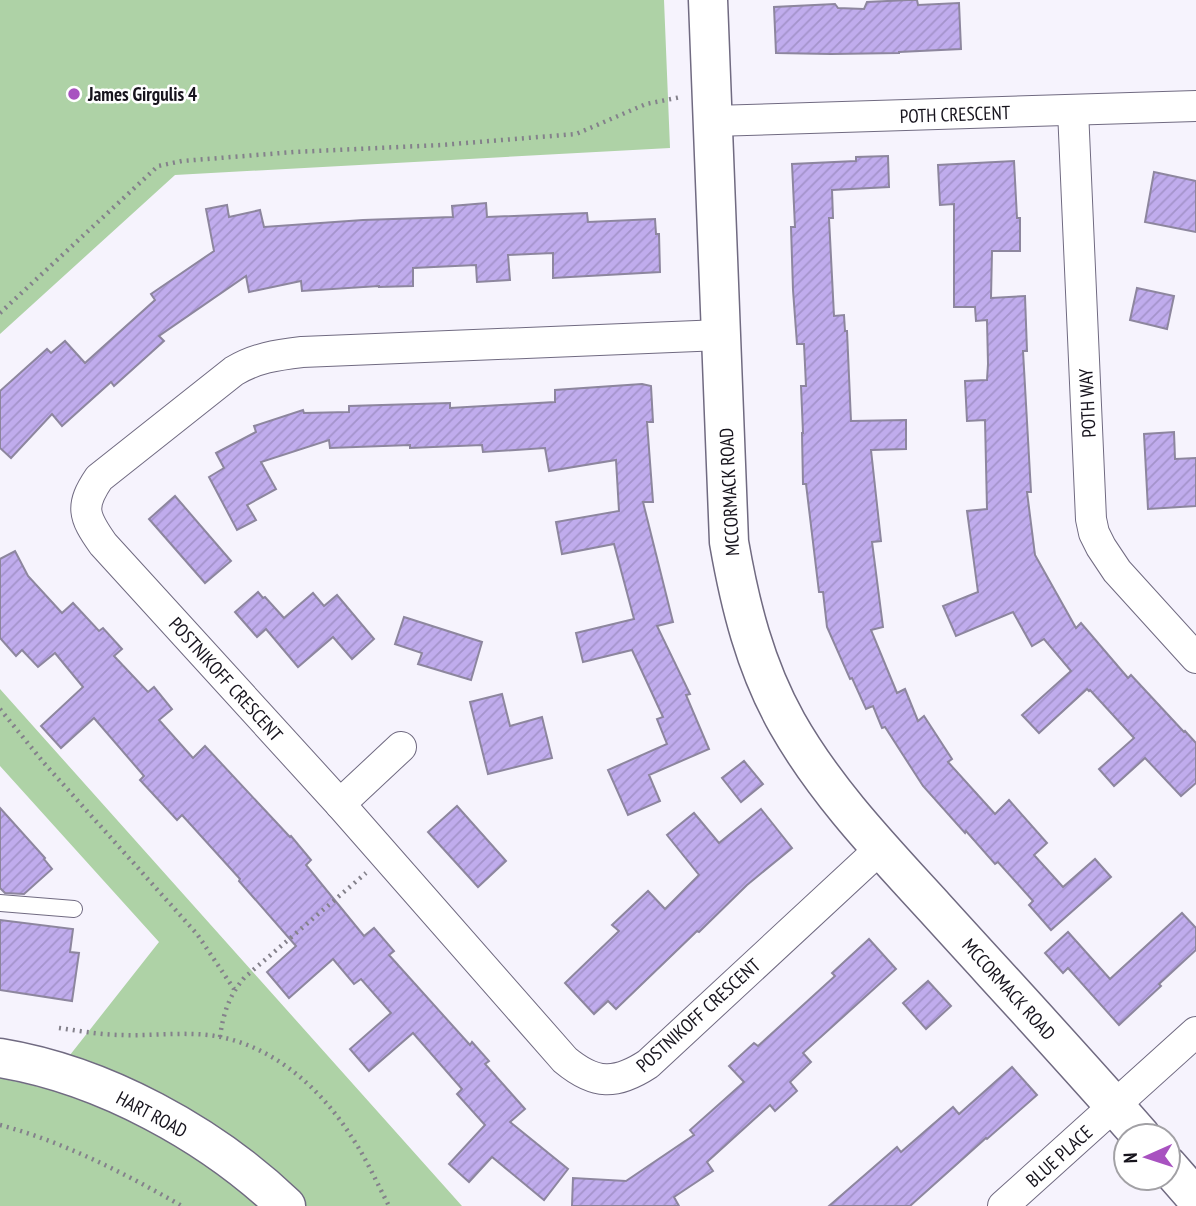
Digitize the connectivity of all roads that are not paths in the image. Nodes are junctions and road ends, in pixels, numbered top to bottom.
1 (708, 0) edge
2 (1196, 106) edge
3 (713, 108) junction
4 (1073, 110) junction
5 (721, 335) junction
6 (1196, 659) edge
7 (401, 747) dead end
8 (340, 804) junction
9 (881, 848) junction
10 (0, 903) edge
11 (74, 909) dead end
12 (1196, 1032) edge
13 (0, 1058) edge
14 (1114, 1105) junction
15 (1129, 1122) edge
16 (1182, 1182) edge
17 (1196, 1198) edge
18 (286, 1206) edge
19 (1003, 1206) edge

1 - 3 street, MCCORMACK ROAD
2 - 4 street, POTH CRESCENT
3 - 4 street, POTH CRESCENT
3 - 5 street, MCCORMACK ROAD
4 - 6 street, POTH WAY
5 - 8 street, POSTNIKOFF CRESCENT
5 - 9 street, MCCORMACK ROAD
7 - 8 street
8 - 9 street, POSTNIKOFF CRESCENT
9 - 14 street, MCCORMACK ROAD
10 - 11 lane
12 - 14 street
13 - 18 street, HART ROAD
14 - 15 street, MCCORMACK ROAD
14 - 19 street, BLUE PLACE
16 - 17 street

